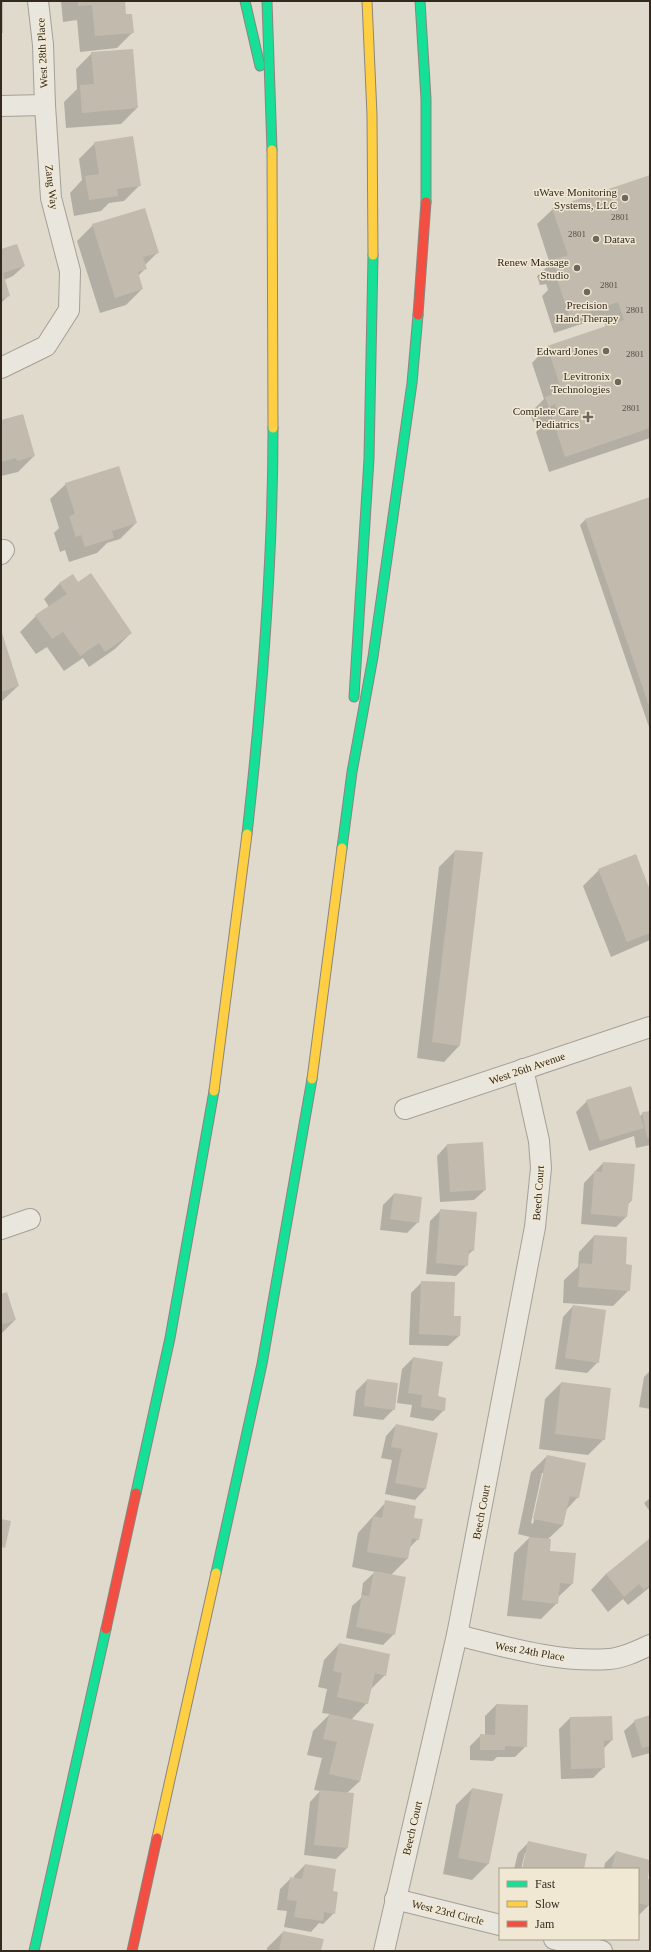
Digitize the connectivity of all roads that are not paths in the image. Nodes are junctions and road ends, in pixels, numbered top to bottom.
1 (38, 1) edge
2 (244, 1) edge
3 (267, 1) edge
4 (367, 1) edge
5 (420, 1) edge
6 (45, 105) junction
7 (1, 106) edge
8 (272, 119) junction
9 (1, 368) edge
10 (352, 772) junction
11 (650, 1027) edge
12 (523, 1069) junction
13 (405, 1109) dead end
14 (30, 1219) dead end
15 (1, 1229) edge
16 (457, 1635) junction
17 (650, 1645) edge
18 (395, 1899) junction
19 (499, 1925) edge
20 (558, 1940) edge
21 (34, 1951) edge
22 (132, 1951) edge
23 (384, 1951) edge
24 (602, 1951) edge

1 - 6 street, West 28th Place
2 - 8 highway
3 - 8 highway
4 - 10 highway
5 - 10 highway
6 - 7 street
6 - 9 street, Zang Way
8 - 21 highway
10 - 22 highway
11 - 12 street, West 26th Avenue
12 - 13 street, West 26th Avenue
12 - 16 street, Beech Court
14 - 15 street
16 - 17 street, West 24th Place
16 - 18 street, Beech Court
18 - 19 street, West 23rd Circle
18 - 23 street, Beech Court
20 - 24 street

